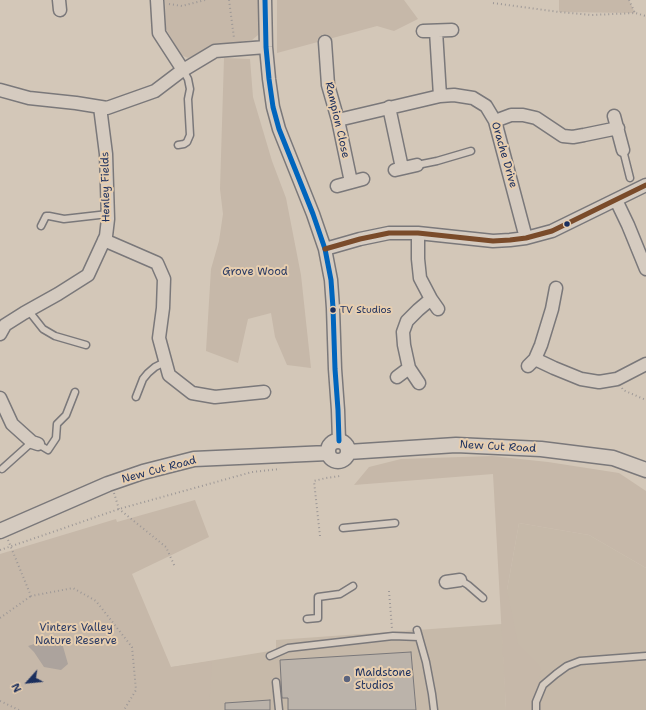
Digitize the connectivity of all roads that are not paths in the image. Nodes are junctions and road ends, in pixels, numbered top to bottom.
1 (265, 0) edge
2 (157, 3) edge
3 (452, 30) dead end
4 (436, 31) junction
5 (423, 32) dead end
6 (325, 42) dead end
7 (266, 47) junction
8 (183, 70) junction
9 (0, 90) edge
10 (440, 96) junction
11 (100, 107) junction
12 (389, 107) junction
13 (614, 116) dead end
14 (338, 120) junction
15 (495, 121) junction
16 (618, 128) junction
17 (178, 145) dead end
18 (623, 150) joint
19 (470, 151) dead end
20 (417, 165) joint
21 (630, 178) dead end
22 (337, 186) dead end
23 (646, 186) edge
24 (616, 200) junction
25 (108, 214) junction
26 (41, 226) dead end
27 (418, 233) junction
28 (526, 238) junction
29 (104, 240) junction
30 (325, 249) junction
31 (646, 269) edge
32 (556, 288) dead end
33 (431, 300) junction
34 (438, 309) dead end
35 (28, 310) junction
36 (1, 329) edge
37 (86, 345) dead end
38 (165, 362) junction
39 (646, 364) edge
40 (409, 368) junction
41 (397, 377) dead end
42 (419, 383) dead end
43 (75, 392) dead end
44 (264, 392) dead end
45 (136, 397) dead end
46 (0, 398) edge
47 (339, 441) junction
48 (35, 443) junction
49 (348, 452) junction
50 (328, 453) junction
51 (2, 469) dead end
52 (646, 470) edge
53 (395, 523) dead end
54 (343, 528) dead end
55 (2, 530) edge
56 (460, 580) joint
57 (446, 582) dead end
58 (353, 586) dead end
59 (483, 598) dead end
60 (307, 619) dead end
61 (270, 656) dead end
62 (646, 656) edge
63 (276, 682) dead end
64 (279, 710) edge
65 (434, 710) edge
66 (536, 710) edge

1 - 7 street
2 - 8 street
3 - 4 street
4 - 5 street
4 - 10 street
6 - 14 street, Rampion Close
7 - 8 street
7 - 30 street
8 - 11 street
8 - 17 lane
9 - 11 street
10 - 12 street, Orache Drive
10 - 15 street, Orache Drive
11 - 25 street, Henley Fields
12 - 14 street, Orache Drive
12 - 20 street
13 - 16 street
14 - 22 street, Rampion Close
15 - 16 street
15 - 28 street, Orache Drive
16 - 18 street
18 - 21 lane
19 - 20 lane
23 - 24 street
24 - 28 street
24 - 31 street
25 - 26 lane
25 - 29 street, Henley Fields
27 - 28 street
27 - 30 street
27 - 33 street
29 - 35 street, Henley Fields
29 - 38 street
30 - 47 street
32 - 39 street
33 - 34 street
33 - 40 street
35 - 36 street, Henley Fields
35 - 37 lane
38 - 44 street
38 - 45 lane
40 - 41 street
40 - 42 street
43 - 48 lane
46 - 48 street
47 - 49 street
47 - 50 street
48 - 51 lane
49 - 50 street, New Cut Road
49 - 52 street, New Cut Road
50 - 55 street, New Cut Road
53 - 54 lane
56 - 57 street
56 - 59 lane
58 - 60 lane
61 - 65 lane
62 - 66 lane
63 - 64 lane

